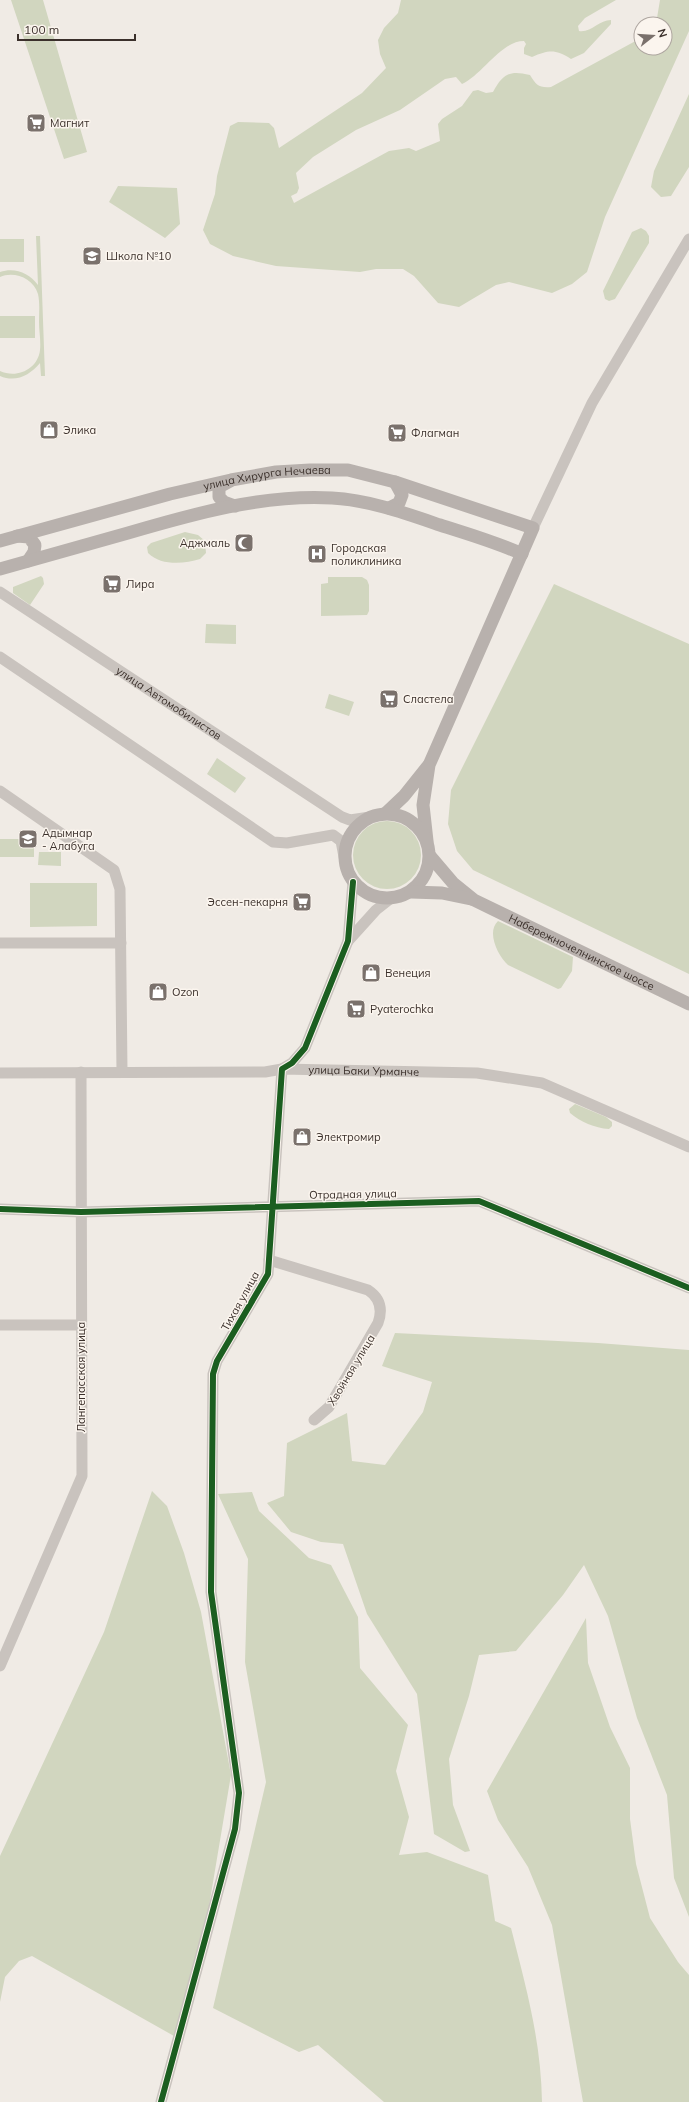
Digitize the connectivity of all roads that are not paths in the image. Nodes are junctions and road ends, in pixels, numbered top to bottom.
1 (689, 239) edge
2 (231, 480) junction
3 (395, 482) junction
4 (235, 506) junction
5 (388, 508) junction
6 (533, 528) junction
7 (17, 536) junction
8 (0, 541) edge
9 (522, 554) junction
10 (28, 561) junction
11 (0, 569) edge
12 (0, 592) edge
13 (0, 657) edge
14 (429, 765) junction
15 (0, 791) edge
16 (386, 813) junction
17 (338, 814) junction
18 (370, 817) junction
19 (331, 835) junction
20 (427, 841) junction
21 (430, 856) junction
22 (345, 862) junction
23 (353, 882) junction
24 (411, 892) junction
25 (390, 899) junction
26 (474, 900) junction
27 (348, 941) junction
28 (0, 943) edge
29 (121, 943) junction
30 (689, 1004) edge
31 (282, 1069) junction
32 (81, 1072) junction
33 (122, 1072) junction
34 (0, 1073) edge
35 (689, 1147) edge
36 (273, 1205) junction
37 (0, 1209) edge
38 (81, 1212) junction
39 (269, 1260) junction
40 (689, 1288) edge
41 (0, 1325) edge
42 (81, 1325) junction
43 (314, 1420) dead end
44 (0, 1666) edge
45 (161, 2102) edge

1 - 6 street
2 - 3 main road, улица Хирурга Нечаева
2 - 4 main road
2 - 7 main road, улица Хирурга Нечаева
3 - 5 main road
3 - 6 main road, улица Хирурга Нечаева
4 - 5 main road, улица Хирурга Нечаева
4 - 10 main road, улица Хирурга Нечаева
5 - 9 main road, улица Хирурга Нечаева
6 - 9 main road
7 - 8 main road, улица Хирурга Нечаева
7 - 10 main road
9 - 14 main road
10 - 11 main road, улица Хирурга Нечаева
12 - 17 street, улица Автомобилистов
13 - 19 street
14 - 16 main road
14 - 20 main road
15 - 29 street
16 - 18 main road
16 - 20 main road
17 - 18 street, улица Автомобилистов
17 - 19 street
18 - 22 main road
19 - 22 street
20 - 21 main road
21 - 24 main road
21 - 26 main road, Набережночелнинское шоссе
22 - 23 main road
23 - 25 main road
23 - 27 street
24 - 25 main road
24 - 26 main road, Набережночелнинское шоссе
25 - 27 street
26 - 30 main road, Набережночелнинское шоссе
27 - 31 street
28 - 29 street
29 - 33 street
31 - 33 street, улица Баки Урманче
31 - 35 street, улица Баки Урманче
31 - 36 street, Тихая улица
32 - 33 street, улица Баки Урманче
32 - 34 street, улица Баки Урманче
32 - 38 street, Лангепасская улица
36 - 38 street, Отрадная улица
36 - 39 street, Тихая улица
36 - 40 street, Отрадная улица
37 - 38 street, Отрадная улица
38 - 42 street, Лангепасская улица
39 - 43 street, Хвойная улица
39 - 45 street, Тихая улица
41 - 42 street
42 - 44 street, Лангепасская улица

